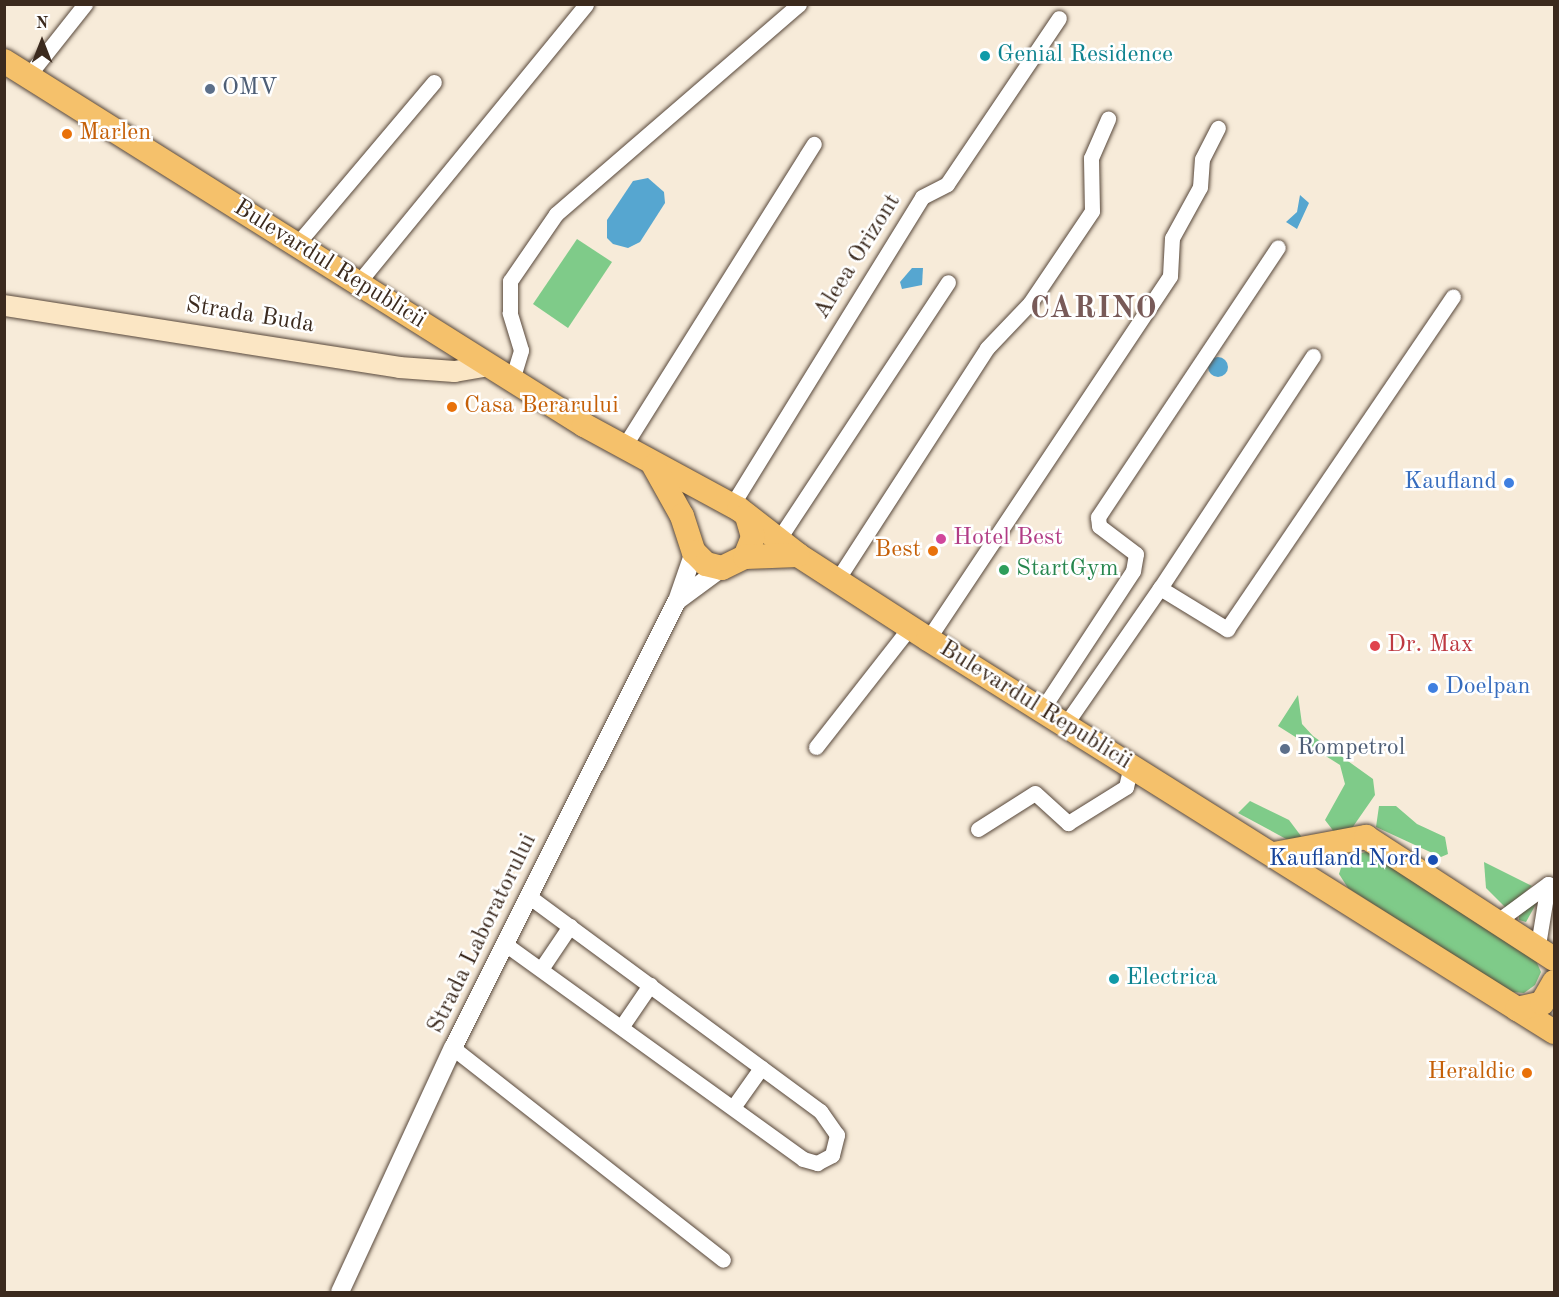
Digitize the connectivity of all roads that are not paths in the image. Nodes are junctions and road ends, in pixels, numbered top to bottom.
1 (85, 4) edge
2 (586, 4) edge
3 (800, 4) edge
4 (1059, 18) dead end
5 (4, 61) edge
6 (28, 76) junction
7 (434, 82) dead end
8 (1108, 119) dead end
9 (1218, 128) dead end
10 (813, 144) dead end
11 (297, 244) junction
12 (1278, 248) dead end
13 (948, 282) dead end
14 (358, 283) junction
15 (1453, 297) dead end
16 (4, 305) edge
17 (1313, 356) dead end
18 (487, 365) junction
19 (512, 380) junction
20 (623, 448) junction
21 (654, 466) junction
22 (736, 509) junction
23 (780, 537) junction
24 (691, 543) junction
25 (798, 555) junction
26 (745, 557) junction
27 (722, 568) junction
28 (837, 580) junction
29 (1160, 588) junction
30 (677, 601) junction
31 (919, 633) junction
32 (1041, 711) junction
33 (1065, 725) junction
34 (816, 747) dead end
35 (1131, 766) junction
36 (978, 829) dead end
37 (1342, 841) junction
38 (1274, 854) junction
39 (1551, 879) edge
40 (1328, 888) junction
41 (528, 896) junction
42 (1499, 920) junction
43 (570, 926) junction
44 (505, 944) junction
45 (1546, 952) edge
46 (540, 969) junction
47 (1554, 982) edge
48 (651, 985) junction
49 (1517, 1009) junction
50 (622, 1026) junction
51 (1554, 1032) edge
52 (453, 1048) junction
53 (761, 1068) junction
54 (734, 1106) junction
55 (723, 1260) dead end
56 (340, 1293) edge

1 - 6 street
2 - 14 street
3 - 19 street
4 - 22 street, Aleea Orizont
5 - 6 main road, Bulevardul Republicii
6 - 11 main road, Bulevardul Republicii
7 - 11 street
8 - 28 street
9 - 31 street
10 - 20 street
11 - 14 main road, Bulevardul Republicii
12 - 32 street
13 - 23 street
14 - 18 main road, Bulevardul Republicii
15 - 29 street
16 - 18 main road, Strada Buda
17 - 29 street
18 - 19 main road, Bulevardul Republicii
19 - 20 main road, Bulevardul Republicii
20 - 21 main road, Bulevardul Republicii
21 - 22 main road, Bulevardul Republicii
21 - 24 main road
22 - 23 main road, Bulevardul Republicii
22 - 24 main road
22 - 26 main road
23 - 25 main road, Bulevardul Republicii
24 - 27 main road
24 - 30 street, Strada Laboratorului
25 - 26 main road
25 - 28 main road, Bulevardul Republicii
26 - 27 main road
27 - 30 street
28 - 31 main road, Bulevardul Republicii
29 - 33 street
30 - 41 street, Strada Laboratorului
31 - 32 main road, Bulevardul Republicii
31 - 34 street
32 - 33 main road, Bulevardul Republicii
33 - 35 main road, Bulevardul Republicii
35 - 36 street
35 - 38 main road, Bulevardul Republicii
37 - 38 main road
37 - 40 main road
37 - 42 main road
38 - 40 main road, Bulevardul Republicii
39 - 42 street
39 - 45 street
40 - 49 main road, Bulevardul Republicii
41 - 43 street
41 - 44 street, Strada Laboratorului
42 - 45 main road
43 - 46 street
43 - 48 street
44 - 46 street
44 - 52 street, Strada Laboratorului
46 - 50 street
47 - 49 main road
48 - 50 street
48 - 53 street
49 - 51 main road, Bulevardul Republicii
50 - 54 street
52 - 55 street
52 - 56 street, Strada Laboratorului
53 - 54 street
53 - 54 street

